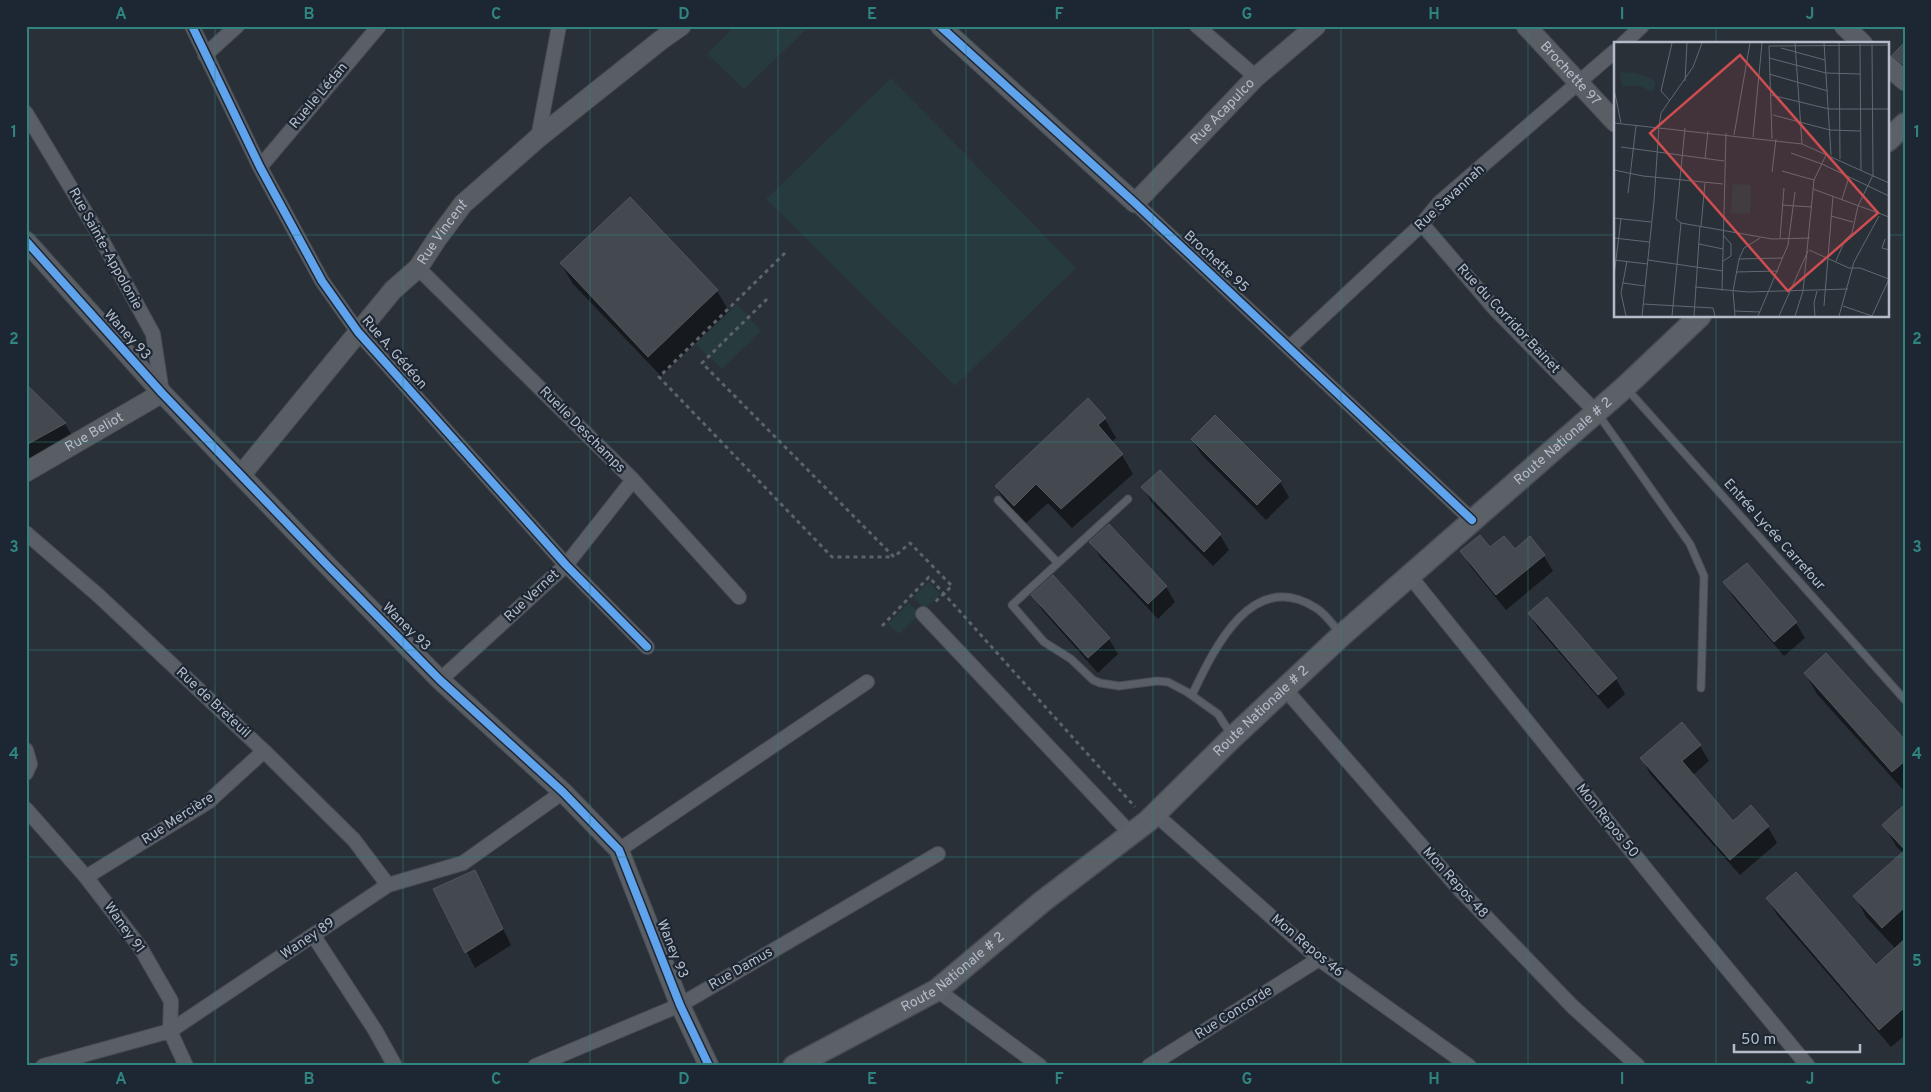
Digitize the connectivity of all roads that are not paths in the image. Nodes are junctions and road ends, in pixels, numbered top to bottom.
1 (192, 26) edge
2 (237, 26) edge
3 (379, 26) edge
4 (559, 26) edge
5 (681, 26) edge
6 (940, 26) edge
7 (1197, 26) edge
8 (1316, 26) edge
9 (1526, 26) edge
10 (1642, 26) edge
11 (1844, 26) edge
12 (1625, 42) edge
13 (1861, 42) edge
14 (1614, 52) edge
15 (205, 55) junction
16 (1888, 66) edge
17 (1256, 77) junction
18 (1905, 81) edge
19 (1580, 83) junction
20 (26, 113) edge
21 (1614, 121) edge
22 (1905, 124) edge
23 (538, 138) junction
24 (1888, 140) edge
25 (260, 167) junction
26 (1135, 203) junction
27 (1422, 224) junction
28 (26, 241) edge
29 (418, 268) junction
30 (1698, 318) edge
31 (358, 332) junction
32 (1289, 348) junction
33 (1625, 387) junction
34 (162, 393) junction
35 (1596, 412) junction
36 (26, 472) edge
37 (241, 475) junction
38 (633, 480) junction
39 (1128, 499) dead end
40 (998, 500) dead end
41 (1472, 520) junction
42 (26, 533) edge
43 (1058, 563) junction
44 (566, 565) junction
45 (1409, 575) junction
46 (739, 597) dead end
47 (923, 614) dead end
48 (1342, 635) junction
49 (647, 647) dead end
50 (440, 680) junction
51 (867, 682) dead end
52 (1701, 688) dead end
53 (1284, 690) junction
54 (1192, 695) junction
55 (1905, 700) edge
56 (1233, 737) junction
57 (26, 750) edge
58 (264, 751) junction
59 (26, 772) edge
60 (563, 792) junction
61 (26, 809) edge
62 (1144, 822) junction
63 (619, 850) junction
64 (938, 854) dead end
65 (86, 877) junction
66 (388, 885) junction
67 (313, 935) junction
68 (1319, 959) junction
69 (937, 990) junction
70 (680, 1004) junction
71 (170, 1031) junction
72 (43, 1066) edge
73 (186, 1066) edge
74 (395, 1066) edge
75 (534, 1066) edge
76 (709, 1066) edge
77 (794, 1066) edge
78 (1040, 1066) edge
79 (1149, 1066) edge
80 (1469, 1066) edge
81 (1638, 1066) edge
82 (1808, 1066) edge

1 - 15 street, Rue A. Gédéon
2 - 15 street
3 - 25 street, Ruelle Lédan
4 - 23 street
5 - 23 street, Rue Vincent
6 - 26 street, Brochette 95
7 - 17 street
8 - 17 street, Rue Acapulco
9 - 19 street, Brochette 97
10 - 12 street
11 - 13 street
14 - 19 street, Rue Savannah
15 - 25 street, Rue A. Gédéon
16 - 18 street
17 - 26 street, Rue Acapulco
19 - 21 street, Brochette 97
19 - 27 street, Rue Savannah
20 - 34 street, Rue Sainte-Appolonie
22 - 24 main road
23 - 29 street, Rue Vincent
25 - 31 street, Rue A. Gédéon
26 - 32 street, Brochette 95
27 - 32 street, Rue Savannah
27 - 35 street, Rue du Corridor Bainet
28 - 34 street, Waney 93
29 - 31 street, Rue Vincent
29 - 38 street, Ruelle Deschamps
30 - 33 main road, Route Nationale # 2
31 - 37 street, Rue Vincent
31 - 44 street, Rue A. Gédéon
32 - 41 street, Brochette 95
33 - 35 main road, Route Nationale # 2
33 - 55 lane, Entrée Lycée Carrefour
34 - 36 street, Rue Beliot
34 - 37 street, Waney 93
35 - 41 main road, Route Nationale # 2
35 - 52 lane
37 - 50 street, Waney 93
38 - 44 street, Rue Vernet
38 - 46 street, Ruelle Deschamps
39 - 43 lane
40 - 43 lane
41 - 45 main road, Route Nationale # 2
42 - 58 street, Rue de Breteuil
43 - 54 lane
44 - 49 street, Rue A. Gédéon
44 - 50 street, Rue Vernet
45 - 48 main road, Route Nationale # 2
45 - 82 street, Mon Repos 50
47 - 62 street, Mon Repos 46
48 - 53 main road, Route Nationale # 2
48 - 54 lane
50 - 60 street, Waney 93
51 - 63 street
53 - 56 main road, Route Nationale # 2
53 - 81 street, Mon Repos 48
54 - 56 lane
56 - 62 main road, Route Nationale # 2
57 - 59 street
58 - 65 street, Rue Mercière
58 - 66 street, Rue de Breteuil
60 - 63 street, Waney 93
60 - 66 street, Waney 89
61 - 65 street, Waney 91
62 - 68 street, Mon Repos 46
62 - 69 main road, Route Nationale # 2
63 - 70 street, Waney 93
64 - 70 street, Rue Damus
65 - 71 street, Waney 91
66 - 67 street, Waney 89
67 - 71 street, Waney 89
67 - 74 street
68 - 79 street, Rue Concorde
68 - 80 street, Mon Repos 46
69 - 77 main road, Route Nationale # 2
69 - 78 street
70 - 75 street, Rue Damus
70 - 76 street, Waney 93
71 - 72 street, Waney 89
71 - 73 street, Waney 91

